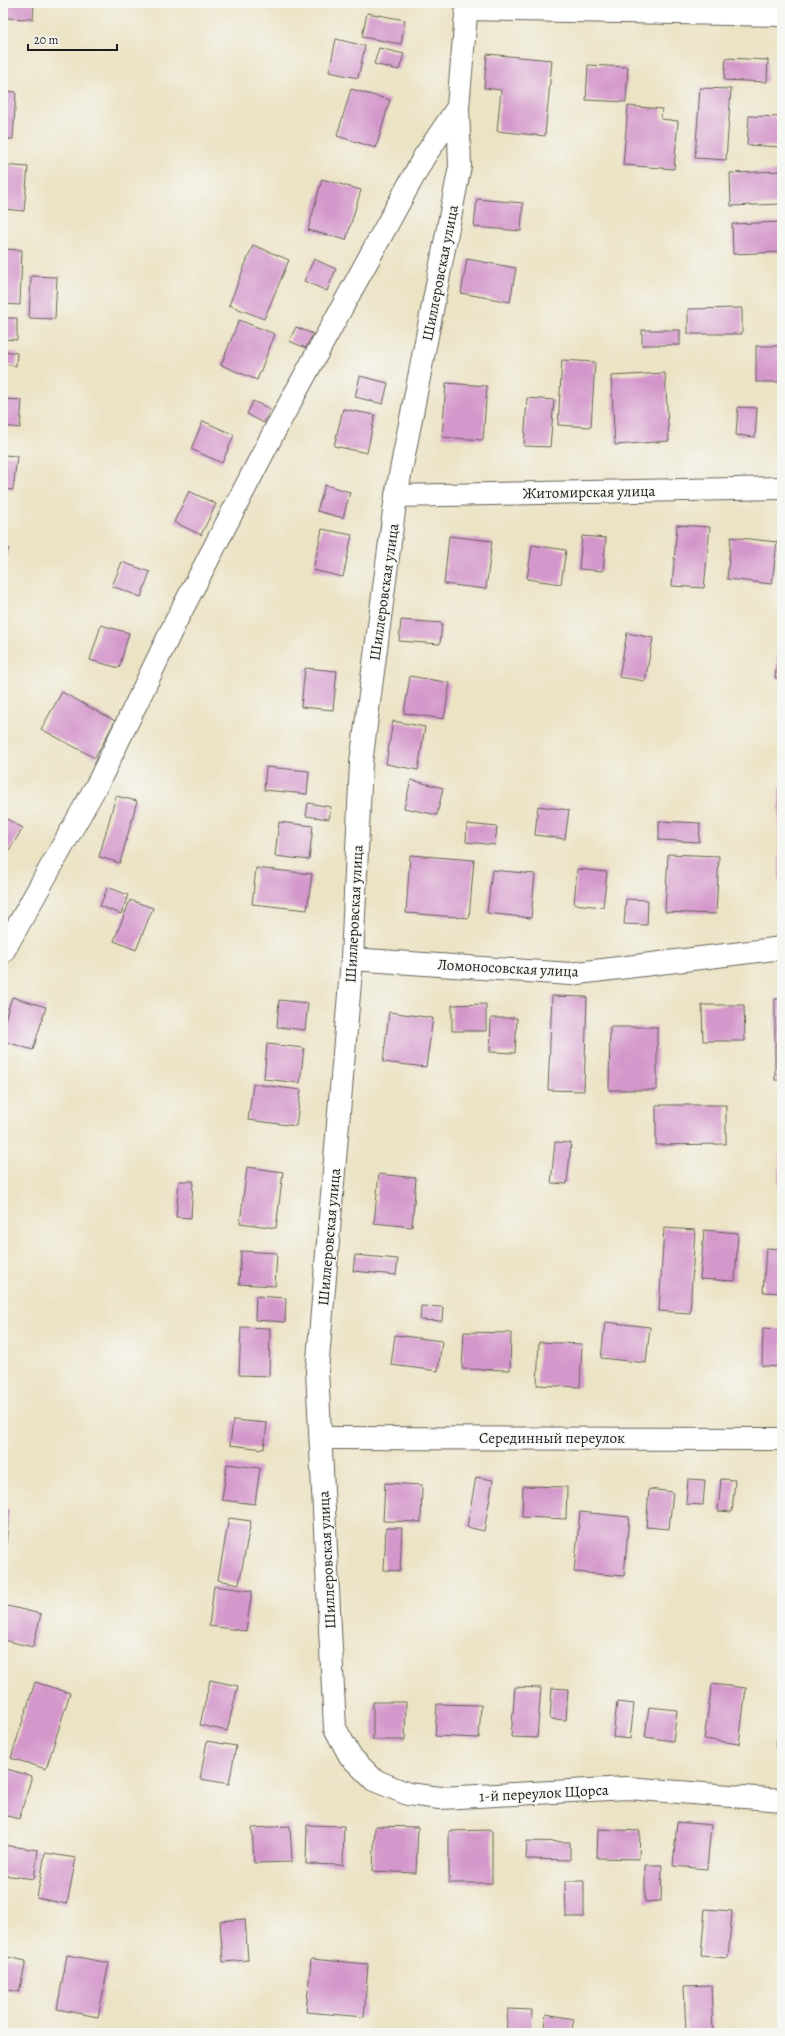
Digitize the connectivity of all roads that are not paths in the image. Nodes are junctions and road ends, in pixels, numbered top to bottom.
1 (467, 6) edge
2 (782, 15) edge
3 (458, 107) junction
4 (782, 488) edge
5 (396, 496) junction
6 (782, 948) edge
7 (3, 952) edge
8 (352, 959) junction
9 (321, 1438) junction
10 (782, 1439) edge
11 (335, 1728) joint
12 (782, 1800) edge

1 - 2 street
1 - 3 street, Шиллеровская улица
3 - 5 street, Шиллеровская улица
3 - 7 street, Шиллеровская улица
4 - 5 street, Житомирская улица
5 - 8 street, Шиллеровская улица
6 - 8 street, Ломоносовская улица
8 - 9 street, Шиллеровская улица
9 - 10 street, Серединный переулок
9 - 11 street, Шиллеровская улица
11 - 12 street, 1-й переулок Щорса

